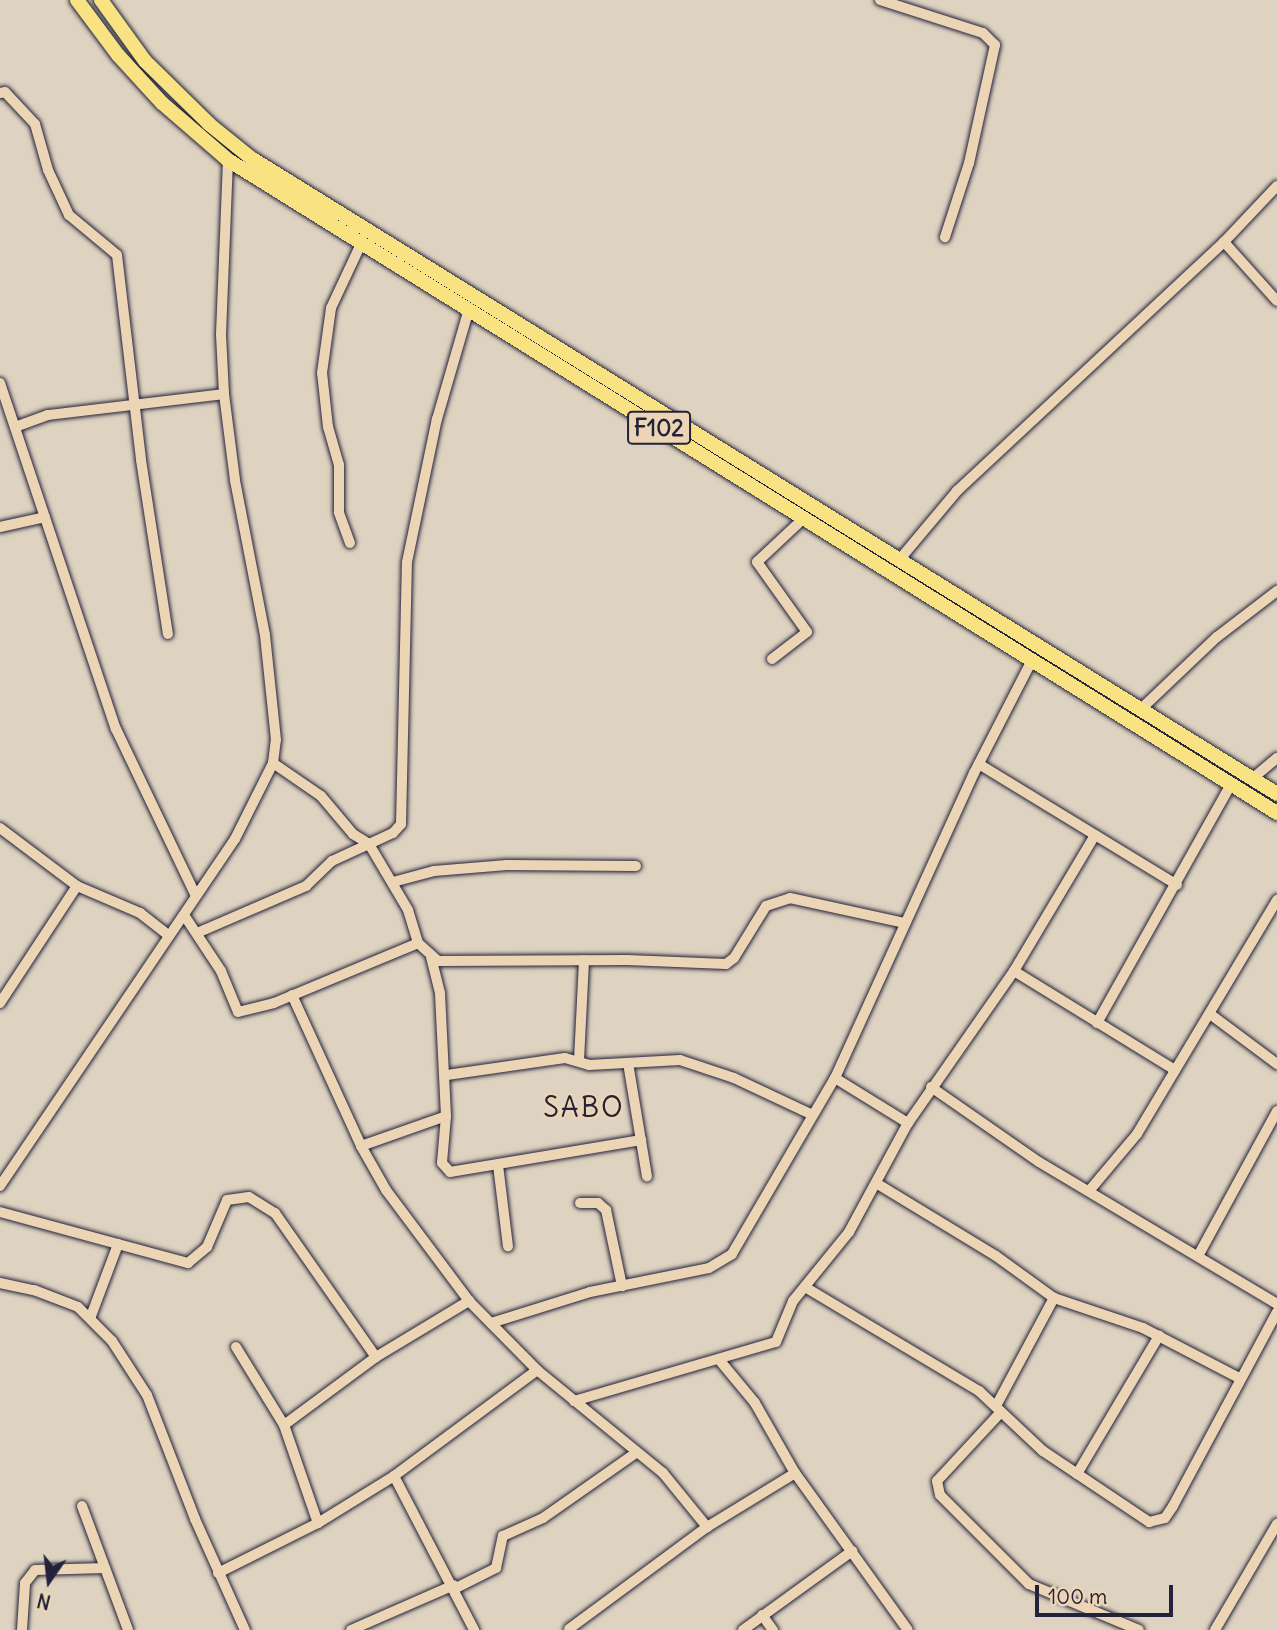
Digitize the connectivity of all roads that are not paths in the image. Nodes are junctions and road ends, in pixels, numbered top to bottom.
1 (77, 0) edge
2 (101, 0) edge
3 (880, 0) edge
4 (0, 93) edge
5 (228, 160) junction
6 (1277, 186) edge
7 (945, 237) dead end
8 (1224, 242) junction
9 (361, 244) junction
10 (1277, 301) edge
11 (469, 309) junction
12 (0, 383) edge
13 (224, 394) junction
14 (135, 405) junction
15 (15, 428) junction
16 (45, 517) junction
17 (803, 519) junction
18 (0, 527) edge
19 (350, 543) dead end
20 (901, 559) junction
21 (1275, 596) edge
22 (168, 634) dead end
23 (772, 659) dead end
24 (1032, 660) junction
25 (1141, 709) junction
26 (1277, 758) edge
27 (273, 763) junction
28 (979, 764) junction
29 (1253, 778) junction
30 (1231, 784) junction
31 (1277, 794) edge
32 (1277, 813) edge
33 (0, 828) edge
34 (1095, 835) junction
35 (369, 844) junction
36 (636, 866) dead end
37 (393, 882) junction
38 (76, 886) junction
39 (1177, 886) junction
40 (195, 894) junction
41 (1277, 900) edge
42 (184, 915) junction
43 (905, 923) junction
44 (197, 933) junction
45 (169, 936) junction
46 (418, 943) junction
47 (431, 956) junction
48 (584, 960) junction
49 (1014, 971) junction
50 (292, 995) junction
51 (0, 1003) edge
52 (1210, 1014) junction
53 (1097, 1023) junction
54 (579, 1060) junction
55 (628, 1063) junction
56 (1277, 1063) edge
57 (1175, 1070) junction
58 (447, 1075) junction
59 (835, 1078) junction
60 (931, 1087) junction
61 (1277, 1111) edge
62 (813, 1115) junction
63 (446, 1116) junction
64 (908, 1123) junction
65 (641, 1140) junction
66 (361, 1146) junction
67 (498, 1165) junction
68 (647, 1176) dead end
69 (876, 1183) junction
70 (0, 1186) edge
71 (1089, 1191) junction
72 (580, 1203) dead end
73 (0, 1212) edge
74 (118, 1244) junction
75 (508, 1246) dead end
76 (1198, 1256) junction
77 (0, 1283) edge
78 (622, 1286) junction
79 (806, 1287) junction
80 (1054, 1298) junction
81 (469, 1301) junction
82 (1277, 1304) edge
83 (1277, 1312) edge
84 (91, 1316) junction
85 (491, 1323) junction
86 (1159, 1336) junction
87 (236, 1347) dead end
88 (376, 1357) junction
89 (721, 1362) junction
90 (537, 1370) junction
91 (1241, 1379) junction
92 (574, 1401) junction
93 (999, 1409) junction
94 (284, 1426) junction
95 (636, 1453) junction
96 (795, 1472) junction
97 (1077, 1475) junction
98 (394, 1476) junction
99 (82, 1506) dead end
100 (318, 1523) junction
101 (1277, 1524) edge
102 (707, 1527) junction
103 (852, 1551) junction
104 (105, 1568) junction
105 (218, 1573) junction
106 (455, 1586) junction
107 (762, 1615) junction
108 (569, 1629) edge
109 (22, 1630) edge
110 (128, 1630) edge
111 (246, 1630) edge
112 (351, 1630) edge
113 (474, 1630) edge
114 (743, 1630) edge
115 (773, 1630) edge
116 (908, 1630) edge
117 (1139, 1630) edge
118 (1215, 1630) edge

1 - 5 main road, F102
2 - 20 main road, F102
3 - 7 street
4 - 14 street
5 - 9 main road, F102
5 - 13 street
6 - 8 street
8 - 10 street
8 - 20 street
9 - 11 main road, F102
9 - 19 street
11 - 17 main road, F102
11 - 35 street
12 - 15 street
13 - 14 street
13 - 27 street
14 - 15 street
14 - 22 street
15 - 16 street
16 - 18 street
16 - 40 street
17 - 23 street
17 - 24 main road, F102
20 - 25 main road, F102
21 - 25 street
24 - 28 street
24 - 30 main road, F102
25 - 29 main road, F102
26 - 29 street
27 - 35 street
27 - 40 street
28 - 34 street
28 - 43 street
29 - 31 main road, F102
30 - 32 main road, F102
30 - 39 street
33 - 38 street
34 - 39 street
34 - 49 street
35 - 37 street
35 - 44 street
36 - 37 street
37 - 46 street
38 - 45 street
38 - 51 street
39 - 53 street
40 - 42 street
41 - 52 street
42 - 44 street
42 - 45 street
43 - 48 street
43 - 59 street
44 - 50 street
45 - 70 street
46 - 47 street
46 - 50 street
47 - 48 street
47 - 58 street
48 - 54 street
49 - 53 street
49 - 60 street
50 - 66 street
52 - 56 street
52 - 57 street
53 - 57 street
54 - 55 street
54 - 58 street
55 - 62 street
55 - 65 street
57 - 71 street
58 - 63 street
59 - 62 street
59 - 64 street
60 - 64 street
60 - 71 street
61 - 76 street
62 - 78 street
63 - 66 street
63 - 67 street
64 - 69 street
65 - 67 street
65 - 68 street
66 - 81 street
67 - 75 street
69 - 79 street
69 - 80 street
71 - 76 street
72 - 78 street
73 - 74 street
74 - 84 street
74 - 88 street
76 - 82 street
77 - 84 street
78 - 85 street
79 - 89 street
79 - 93 street
80 - 86 street
80 - 93 street
81 - 85 street
81 - 88 street
83 - 91 street
84 - 105 street
85 - 90 street
86 - 91 street
86 - 97 street
87 - 94 street
88 - 94 street
89 - 92 street
89 - 96 street
90 - 92 street
90 - 98 street
91 - 97 street
92 - 95 street
93 - 97 street
93 - 117 street
94 - 100 street
95 - 102 street
95 - 106 street
96 - 102 street
96 - 103 street
98 - 100 street
98 - 106 street
99 - 104 street
100 - 105 street
101 - 118 street
102 - 108 street
103 - 107 street
103 - 116 street
104 - 109 street
104 - 110 street
105 - 111 street
106 - 112 street
106 - 113 street
107 - 114 street
107 - 115 street

